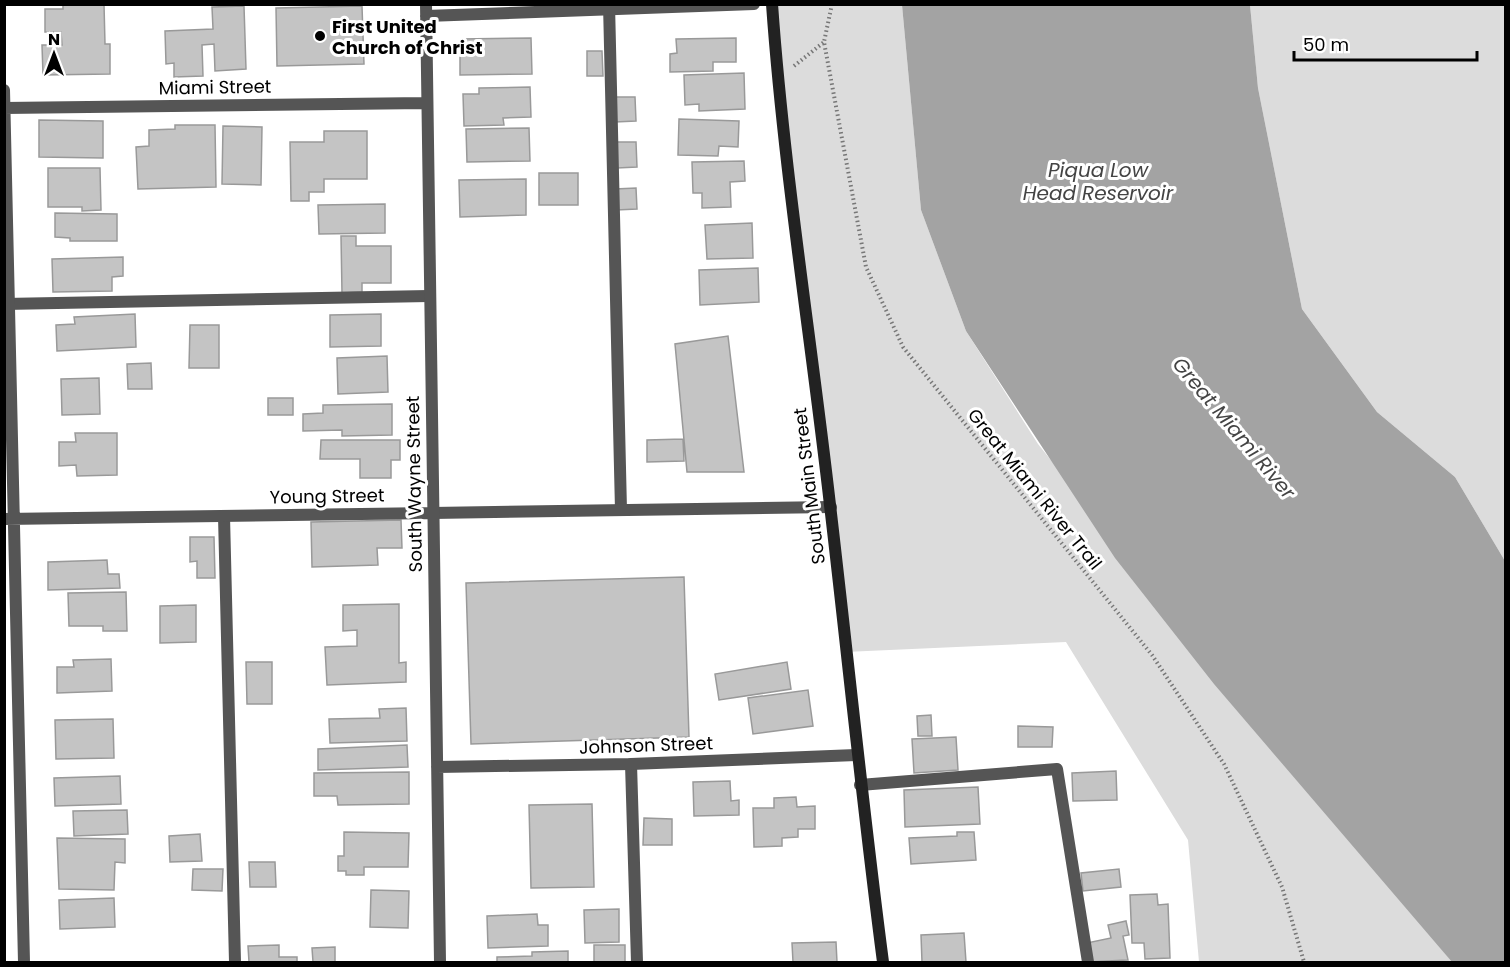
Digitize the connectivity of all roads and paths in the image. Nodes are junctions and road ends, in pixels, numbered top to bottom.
1 (754, 4) edge
2 (772, 4) edge
3 (832, 4) edge
4 (609, 7) edge
5 (426, 10) edge
6 (824, 42) junction
7 (777, 79) junction
8 (4, 90) edge
9 (426, 103) junction
10 (5, 108) edge
11 (429, 296) junction
12 (7, 304) edge
13 (831, 507) junction
14 (621, 510) junction
15 (432, 513) junction
16 (224, 516) junction
17 (9, 519) edge
18 (856, 755) junction
19 (631, 764) junction
20 (437, 767) junction
21 (860, 785) junction
22 (24, 963) edge
23 (235, 963) edge
24 (440, 963) edge
25 (637, 963) edge
26 (883, 963) edge
27 (1088, 963) edge
28 (1304, 963) edge

1 - 4 street
2 - 7 main road, South Main Street
3 - 6 path, Great Miami River Trail
4 - 5 street
4 - 14 street
5 - 9 street, South Wayne Street
6 - 7 path
6 - 28 path, Great Miami River Trail
7 - 13 main road, South Main Street
8 - 10 street
9 - 10 street, Miami Street
9 - 11 street, South Wayne Street
10 - 12 street
11 - 12 street
11 - 15 street, South Wayne Street
12 - 17 street
13 - 14 street, Young Street
13 - 18 main road, South Main Street
14 - 15 street, Young Street
15 - 16 street, Young Street
15 - 20 street, South Wayne Street
16 - 17 street, Young Street
16 - 23 street
17 - 22 street
18 - 19 street, Johnson Street
18 - 21 main road, South Main Street
19 - 20 street, Johnson Street
19 - 25 street
20 - 24 street, South Wayne Street
21 - 26 main road, South Main Street
21 - 27 street

